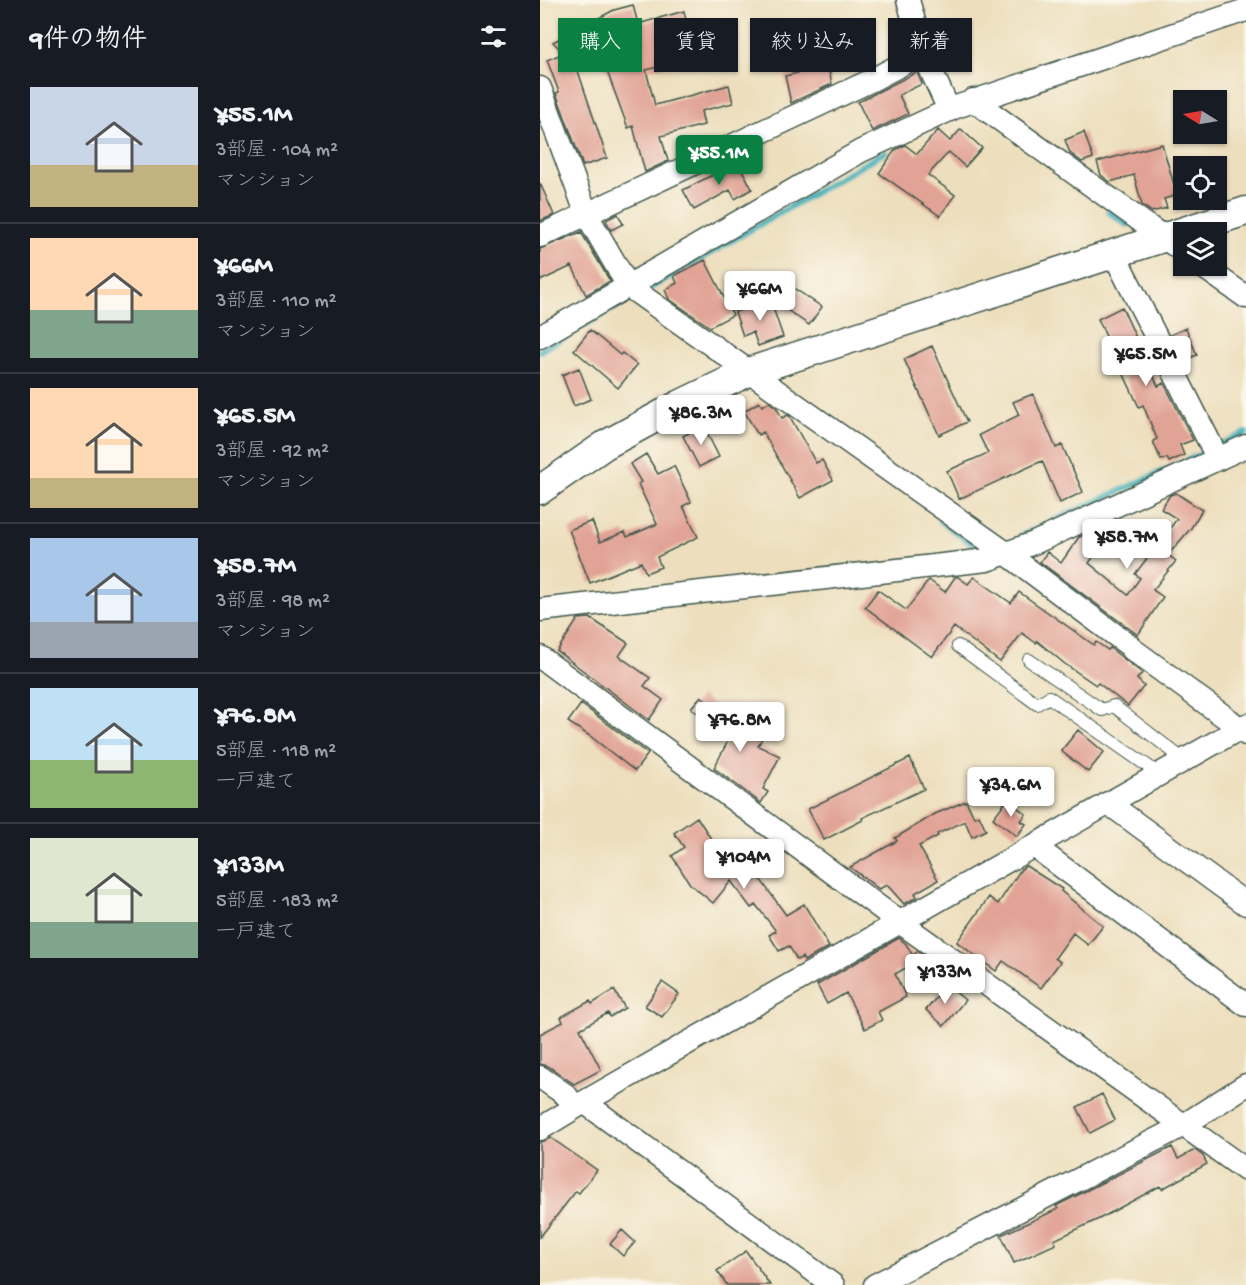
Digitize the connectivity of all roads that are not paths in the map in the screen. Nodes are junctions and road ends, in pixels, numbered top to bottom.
1 (908, 0) edge
2 (1246, 10) edge
3 (913, 18) edge
4 (888, 71) edge
5 (931, 72) edge
6 (540, 88) edge
7 (980, 105) junction
8 (949, 110) junction
9 (1246, 211) edge
10 (587, 215) junction
11 (1222, 222) edge
12 (540, 236) edge
13 (1173, 245) edge
14 (1114, 254) junction
15 (1216, 276) edge
16 (635, 292) junction
17 (1246, 297) edge
18 (540, 337) edge
19 (748, 372) junction
20 (1246, 446) edge
21 (1215, 451) junction
22 (540, 490) edge
23 (1000, 549) junction
24 (540, 610) edge
25 (958, 646) dead end
26 (540, 657) edge
27 (1029, 660) dead end
28 (1237, 728) edge
29 (1180, 756) junction
30 (1154, 771) junction
31 (1108, 803) junction
32 (1034, 846) junction
33 (1246, 904) edge
34 (895, 918) junction
35 (1246, 1005) edge
36 (540, 1077) edge
37 (1246, 1085) edge
38 (574, 1102) junction
39 (1184, 1125) junction
40 (540, 1129) edge
41 (1246, 1170) edge
42 (833, 1285) edge
43 (875, 1285) edge

1 - 3 street
2 - 7 street
4 - 10 street
5 - 8 street
6 - 10 street
7 - 8 street
7 - 13 street
8 - 16 street
9 - 11 street
10 - 12 street
10 - 16 street
13 - 14 street
14 - 19 street
14 - 21 street
15 - 17 street
16 - 18 street
16 - 19 street
19 - 22 street
19 - 23 street
20 - 21 street
21 - 23 street
23 - 24 street
23 - 28 street
25 - 30 lane
26 - 34 street
27 - 29 lane
28 - 29 street
29 - 30 street
30 - 31 street
31 - 32 street
31 - 33 street
32 - 34 street
32 - 35 street
34 - 38 street
34 - 39 street
36 - 38 street
37 - 39 street
38 - 40 street
38 - 42 street
39 - 41 street
39 - 43 street

